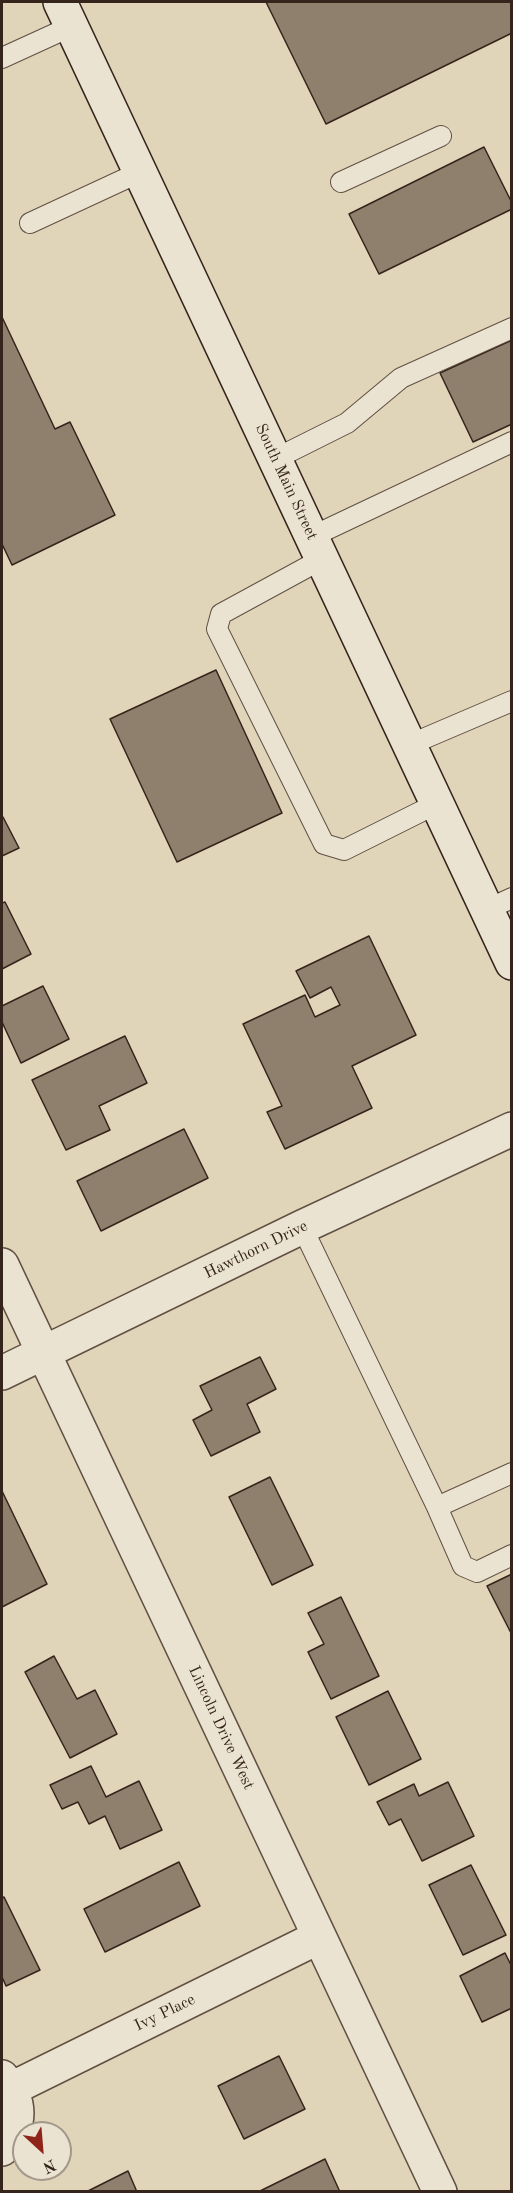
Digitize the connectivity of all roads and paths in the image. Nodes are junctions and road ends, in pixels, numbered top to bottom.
1 (66, 14) edge
2 (2, 58) edge
3 (441, 136) dead end
4 (140, 172) junction
5 (341, 182) dead end
6 (30, 223) dead end
7 (512, 328) edge
8 (512, 442) edge
9 (275, 459) junction
10 (316, 548) junction
11 (512, 700) edge
12 (409, 745) junction
13 (436, 804) junction
14 (499, 904) edge
15 (512, 963) edge
16 (512, 1129) edge
17 (302, 1227) junction
18 (2, 1265) edge
19 (43, 1353) junction
20 (2, 1373) edge
21 (512, 1473) edge
22 (437, 1507) junction
23 (512, 1555) edge
24 (319, 1937) junction
25 (6, 2083) edge
26 (2, 2149) edge
27 (440, 2192) edge

1 - 2 lane
1 - 4 street, South Main Street
3 - 5 lane
4 - 6 lane
4 - 9 street, South Main Street
7 - 9 lane
8 - 10 lane
9 - 10 street, South Main Street
10 - 12 street, South Main Street
10 - 13 lane
11 - 12 lane
12 - 13 street, South Main Street
13 - 14 street, South Main Street
14 - 15 street, South Main Street
16 - 17 street, Hawthorn Drive
17 - 19 street, Hawthorn Drive
17 - 22 lane
18 - 19 street, Lincoln Drive West
19 - 20 street, Hawthorn Drive
19 - 24 street, Lincoln Drive West
21 - 22 lane
22 - 23 lane
24 - 25 street, Ivy Place
24 - 27 street, Lincoln Drive West
25 - 26 street, Ivy Place

